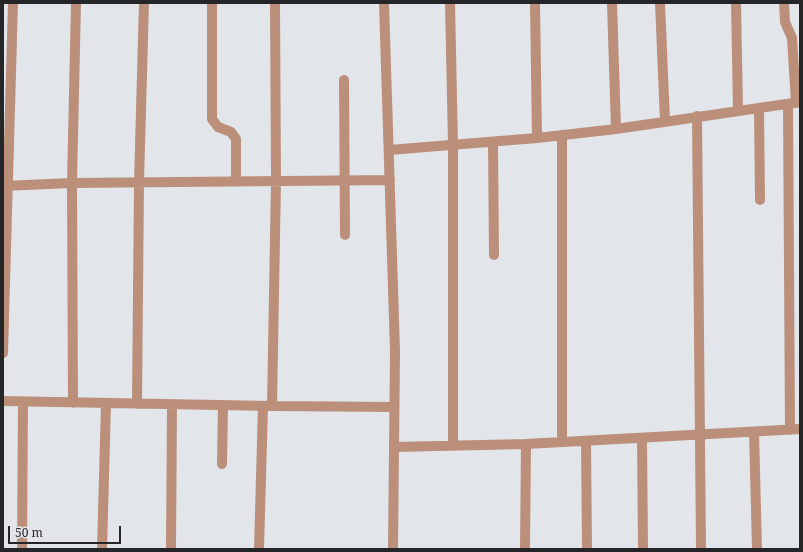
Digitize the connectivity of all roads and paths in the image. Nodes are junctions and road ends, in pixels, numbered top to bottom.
1 (13, 3) edge
2 (76, 3) edge
3 (144, 3) edge
4 (212, 3) edge
5 (275, 3) edge
6 (384, 3) edge
7 (450, 3) edge
8 (535, 3) edge
9 (612, 3) edge
10 (660, 3) edge
11 (736, 3) edge
12 (784, 3) edge
13 (344, 80) dead end
14 (795, 103) edge
15 (759, 108) junction
16 (738, 110) junction
17 (697, 116) junction
18 (665, 121) junction
19 (616, 129) junction
20 (562, 135) junction
21 (537, 138) junction
22 (493, 142) junction
23 (453, 145) junction
24 (389, 150) junction
25 (344, 180) junction
26 (390, 180) junction
27 (236, 181) junction
28 (276, 181) junction
29 (139, 182) junction
30 (72, 183) junction
31 (5, 186) edge
32 (760, 200) dead end
33 (345, 235) dead end
34 (494, 255) dead end
35 (3, 353) edge
36 (3, 401) edge
37 (23, 402) junction
38 (73, 403) junction
39 (106, 404) junction
40 (137, 404) junction
41 (172, 405) junction
42 (223, 406) junction
43 (268, 406) junction
44 (394, 407) junction
45 (795, 429) edge
46 (754, 432) junction
47 (700, 435) junction
48 (642, 438) junction
49 (586, 441) junction
50 (562, 442) junction
51 (526, 444) junction
52 (453, 446) junction
53 (394, 448) junction
54 (222, 464) dead end
55 (22, 549) edge
56 (102, 549) edge
57 (171, 549) edge
58 (260, 549) edge
59 (393, 549) edge
60 (525, 549) edge
61 (587, 549) edge
62 (643, 549) edge
63 (701, 549) edge
64 (757, 549) edge

1 - 31 street
2 - 30 street
3 - 29 street
4 - 27 street
5 - 28 street
6 - 24 street
7 - 23 street
8 - 21 street
9 - 19 street
10 - 18 street
11 - 16 street
12 - 14 street
13 - 25 street
14 - 15 street
14 - 45 street
15 - 16 street
15 - 32 street
16 - 17 street
17 - 18 street
17 - 47 street
18 - 19 street
19 - 20 street
20 - 21 street
20 - 50 street
21 - 22 street
22 - 23 street
22 - 34 street
23 - 24 street
23 - 52 street
24 - 26 street
25 - 26 street
25 - 28 street
25 - 33 street
26 - 44 street
27 - 28 street
27 - 29 street
28 - 43 street
29 - 30 street
29 - 40 street
30 - 31 street
30 - 38 street
31 - 35 street
36 - 37 street
37 - 38 street
37 - 55 street
38 - 39 street
39 - 40 street
39 - 56 street
40 - 41 street
41 - 42 street
41 - 57 street
42 - 43 street
42 - 54 street
43 - 44 street
43 - 58 street
44 - 53 street
45 - 46 street
46 - 47 street
46 - 64 street
47 - 48 street
47 - 63 street
48 - 49 street
48 - 62 street
49 - 50 street
49 - 61 street
50 - 51 street
51 - 52 street
51 - 60 street
52 - 53 street
53 - 59 street

